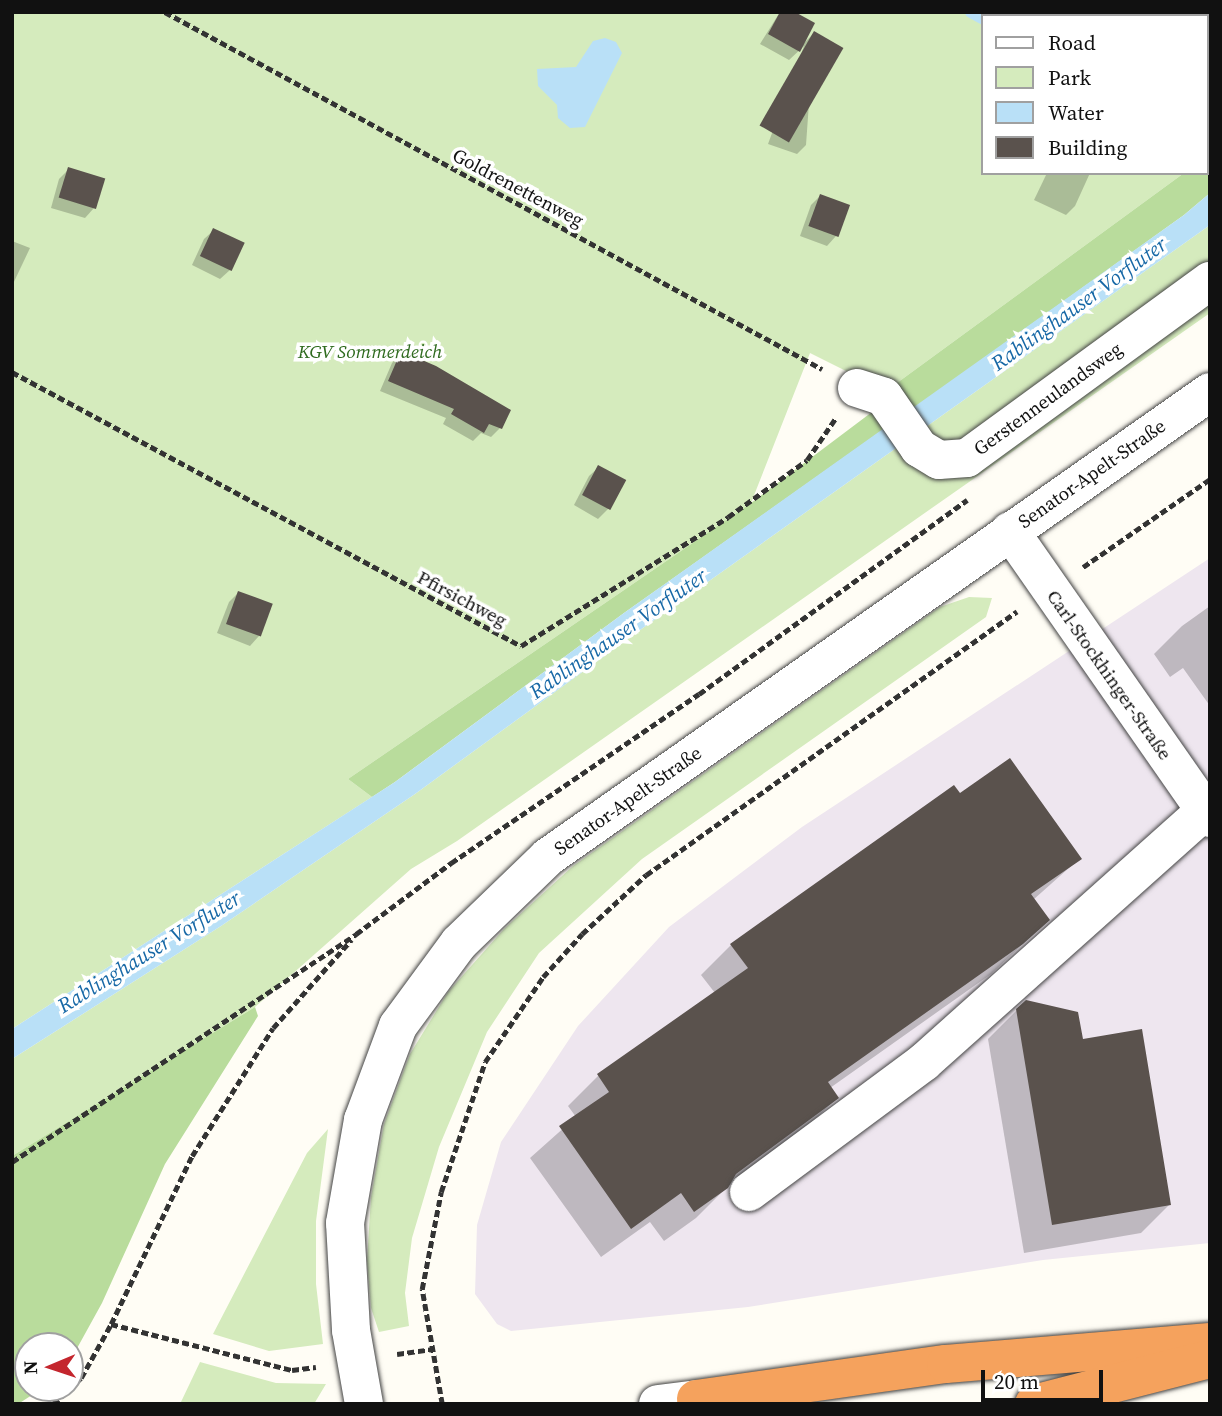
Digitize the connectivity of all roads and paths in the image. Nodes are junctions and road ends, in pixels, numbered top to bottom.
1 (165, 12) edge
2 (1210, 281) edge
3 (12, 372) edge
4 (858, 388) junction
5 (1210, 392) edge
6 (1210, 479) edge
7 (976, 494) dead end
8 (1010, 531) junction
9 (1048, 589) junction
10 (1208, 814) edge
11 (356, 934) junction
12 (12, 1162) edge
13 (749, 1192) dead end
14 (111, 1324) junction
15 (1210, 1342) edge
16 (432, 1349) junction
17 (1210, 1359) edge
18 (356, 1361) junction
19 (696, 1399) joint
20 (53, 1404) edge
21 (364, 1404) edge
22 (442, 1404) edge
23 (658, 1404) edge
24 (1034, 1404) edge

1 - 4 path, Goldrenettenweg
2 - 4 street, Gerstenneulandsweg
3 - 4 path, Pfirsichweg
5 - 8 street, Senator-Apelt-Straße
6 - 9 path
7 - 11 path
8 - 9 street, Carl-Stockhinger-Straße
8 - 18 street, Senator-Apelt-Straße
9 - 10 street, Carl-Stockhinger-Straße
9 - 16 path
10 - 13 street
11 - 12 path
11 - 14 path
14 - 18 path
14 - 20 path
15 - 19 highway
16 - 18 path
16 - 22 path
17 - 24 highway
18 - 21 street, Senator-Apelt-Straße
19 - 23 street

